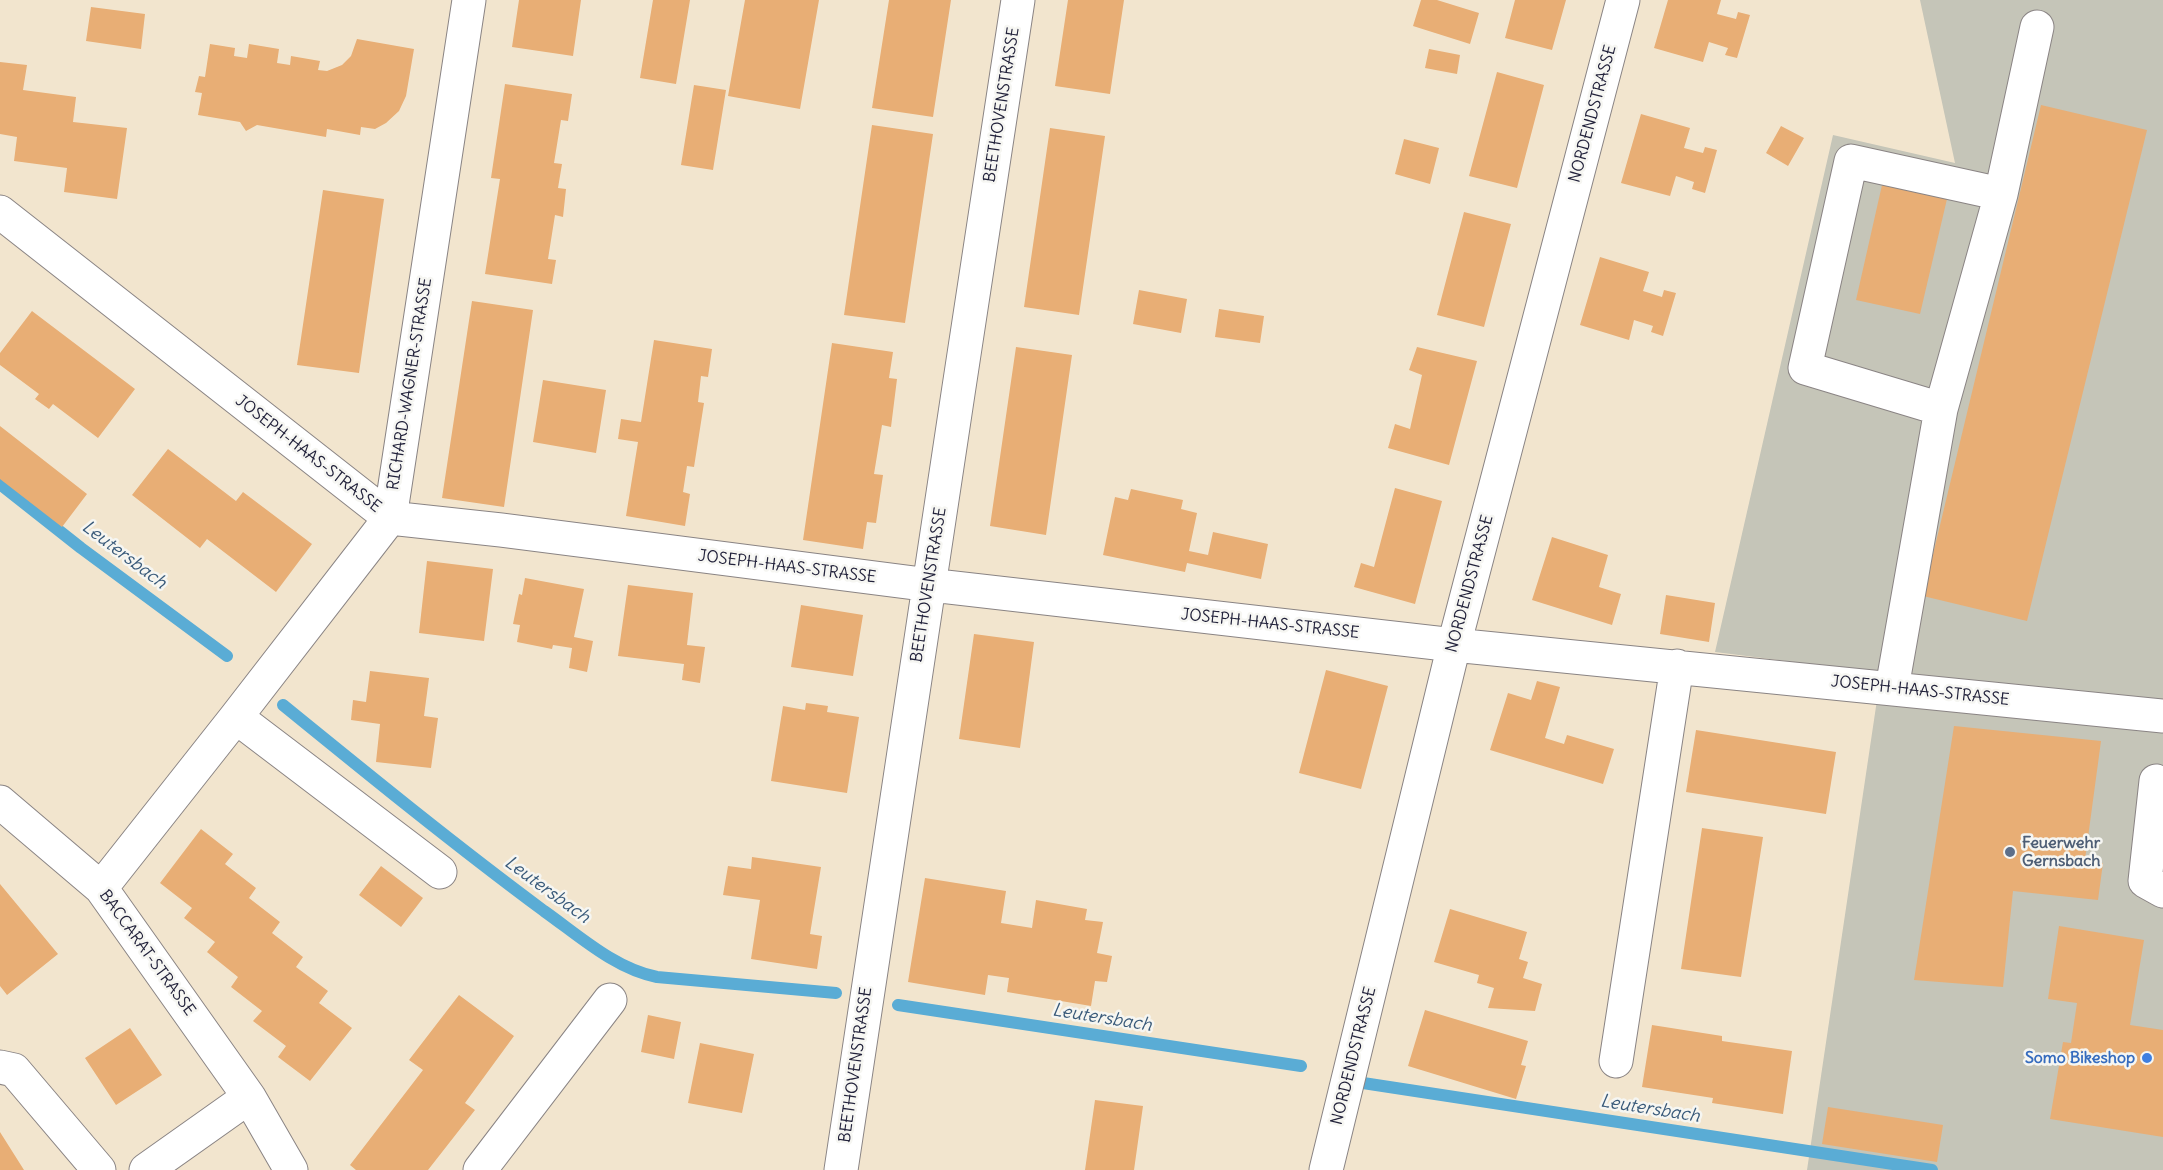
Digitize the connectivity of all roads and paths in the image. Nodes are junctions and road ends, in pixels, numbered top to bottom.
1 (469, 0) edge
2 (1018, 0) edge
3 (1623, 0) edge
4 (2037, 27) dead end
5 (2001, 194) junction
6 (0, 212) edge
7 (1941, 409) junction
8 (390, 518) junction
9 (930, 585) junction
10 (1454, 645) junction
11 (1677, 666) junction
12 (1892, 688) junction
13 (2163, 716) edge
14 (236, 717) junction
15 (2156, 781) dead end
16 (0, 802) edge
17 (440, 872) dead end
18 (101, 888) junction
19 (2163, 891) edge
20 (610, 999) dead end
21 (1616, 1061) dead end
22 (0, 1067) edge
23 (249, 1097) junction
24 (99, 1170) edge
25 (146, 1170) edge
26 (291, 1170) edge
27 (480, 1170) edge
28 (841, 1170) edge
29 (1326, 1170) edge

1 - 8 street, RICHARD-WAGNER-STRASSE
2 - 9 street, BEETHOVENSTRASSE
3 - 10 street, NORDENDSTRASSE
4 - 5 street
5 - 7 street
5 - 7 street
6 - 8 street, JOSEPH-HAAS-STRASSE
7 - 12 street
8 - 9 street, JOSEPH-HAAS-STRASSE
8 - 14 street, RICHARD-WAGNER-STRASSE
9 - 10 street, JOSEPH-HAAS-STRASSE
9 - 28 street, BEETHOVENSTRASSE
10 - 11 street, JOSEPH-HAAS-STRASSE
10 - 29 street, NORDENDSTRASSE
11 - 12 street, JOSEPH-HAAS-STRASSE
11 - 21 street
12 - 13 street, JOSEPH-HAAS-STRASSE
14 - 17 street
14 - 18 street, RICHARD-WAGNER-STRASSE
15 - 19 street
16 - 18 street, BACCARAT-STRASSE
18 - 23 street, BACCARAT-STRASSE
20 - 27 street
22 - 24 street
23 - 25 street
23 - 26 street, BACCARAT-STRASSE

